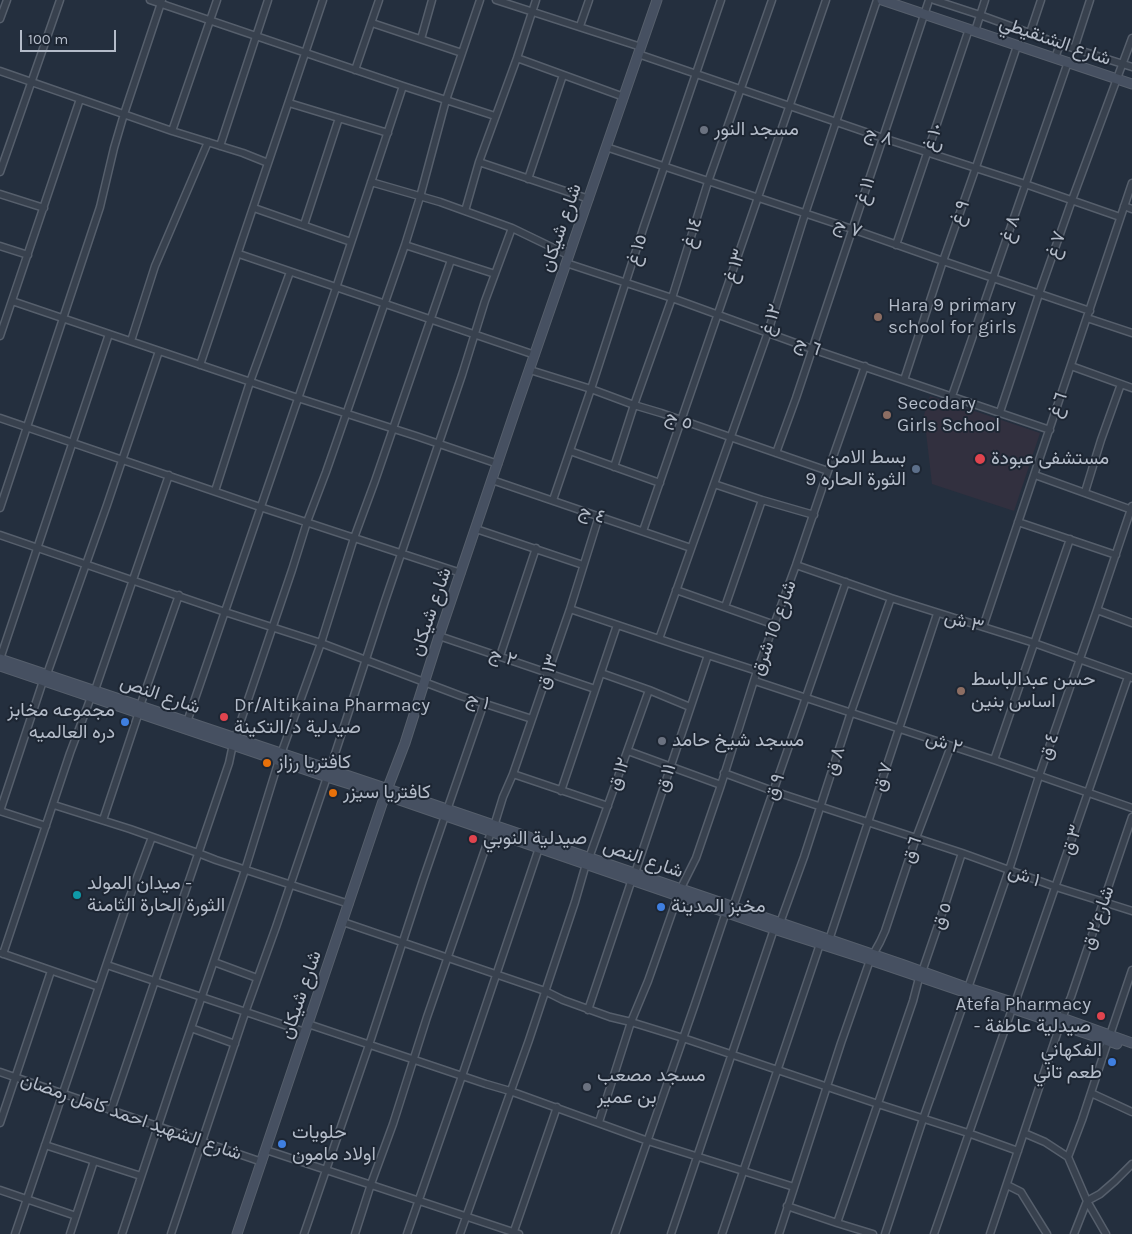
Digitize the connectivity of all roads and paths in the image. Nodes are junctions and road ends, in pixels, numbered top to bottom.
1 (6, 0) edge
2 (60, 0) edge
3 (150, 0) edge
4 (217, 0) edge
5 (268, 0) edge
6 (323, 0) edge
7 (380, 0) edge
8 (432, 0) edge
9 (480, 0) edge
10 (496, 0) edge
11 (536, 0) edge
12 (588, 0) edge
13 (657, 0) edge
14 (721, 0) edge
15 (772, 0) edge
16 (826, 0) edge
17 (877, 0) edge
18 (882, 0) edge
19 (929, 0) edge
20 (934, 0) edge
21 (985, 0) edge
22 (1041, 0) edge
23 (1090, 0) edge
24 (162, 2) edge
25 (532, 12) junction
26 (925, 14) junction
27 (980, 15) junction
28 (0, 19) edge
29 (210, 20) junction
30 (372, 23) junction
31 (580, 26) junction
32 (972, 30) junction
33 (1030, 33) junction
34 (256, 36) junction
35 (1132, 38) edge
36 (421, 39) junction
37 (1060, 44) junction
38 (1017, 46) junction
39 (1074, 49) junction
40 (639, 51) junction
41 (305, 53) junction
42 (462, 53) junction
43 (517, 58) junction
44 (1055, 58) junction
45 (1068, 62) junction
46 (1123, 64) junction
47 (1132, 67) edge
48 (355, 70) junction
49 (0, 71) edge
50 (696, 74) junction
51 (563, 75) junction
52 (1117, 79) junction
53 (32, 82) junction
54 (1132, 84) edge
55 (403, 86) junction
56 (741, 90) junction
57 (624, 97) junction
58 (80, 99) junction
59 (446, 100) junction
60 (288, 103) junction
61 (789, 105) junction
62 (124, 114) junction
63 (495, 116) junction
64 (339, 118) junction
65 (837, 122) junction
66 (172, 131) junction
67 (388, 133) junction
68 (883, 138) junction
69 (208, 142) junction
70 (220, 146) junction
71 (606, 147) junction
72 (928, 152) junction
73 (479, 162) junction
74 (268, 163) junction
75 (664, 167) junction
76 (976, 168) junction
77 (0, 172) edge
78 (528, 178) junction
79 (371, 182) junction
80 (708, 182) junction
81 (1132, 183) edge
82 (1025, 184) junction
83 (0, 194) edge
84 (420, 198) junction
85 (589, 199) junction
86 (758, 199) junction
87 (1072, 200) junction
88 (1124, 206) junction
89 (44, 208) junction
90 (254, 208) junction
91 (1132, 209) edge
92 (465, 211) junction
93 (805, 214) junction
94 (1120, 217) junction
95 (304, 225) junction
96 (512, 228) junction
97 (852, 229) junction
98 (351, 242) junction
99 (406, 244) junction
100 (896, 245) junction
101 (0, 246) edge
102 (239, 254) junction
103 (28, 256) junction
104 (567, 259) junction
105 (451, 260) junction
106 (943, 261) junction
107 (290, 272) junction
108 (495, 274) junction
109 (993, 278) junction
110 (626, 283) junction
111 (336, 288) junction
112 (1039, 294) junction
113 (672, 298) junction
114 (12, 301) junction
115 (385, 304) junction
116 (1090, 311) junction
117 (718, 314) junction
118 (1087, 318) junction
119 (63, 319) junction
120 (431, 320) junction
121 (768, 332) junction
122 (1132, 333) edge
123 (109, 334) junction
124 (475, 334) junction
125 (0, 336) edge
126 (131, 341) junction
127 (812, 348) junction
128 (159, 351) junction
129 (535, 355) junction
130 (200, 365) junction
131 (865, 366) junction
132 (1071, 366) junction
133 (530, 370) junction
134 (904, 380) junction
135 (250, 382) junction
136 (1121, 384) junction
137 (1132, 388) edge
138 (591, 389) junction
139 (952, 396) junction
140 (298, 398) junction
141 (634, 405) junction
142 (1000, 412) junction
143 (346, 414) junction
144 (0, 418) edge
145 (682, 421) junction
146 (26, 427) junction
147 (393, 429) junction
148 (1050, 430) junction
149 (730, 437) junction
150 (73, 444) junction
151 (439, 445) junction
152 (570, 451) junction
153 (776, 453) junction
154 (122, 460) junction
155 (498, 464) junction
156 (614, 467) junction
157 (828, 471) junction
158 (1035, 474) junction
159 (169, 475) junction
160 (492, 480) junction
161 (660, 483) junction
162 (714, 484) junction
163 (215, 491) junction
164 (1085, 492) junction
165 (552, 500) junction
166 (762, 500) junction
167 (260, 507) junction
168 (0, 508) edge
169 (1132, 509) edge
170 (814, 515) junction
171 (599, 516) junction
172 (306, 522) junction
173 (1018, 522) junction
174 (476, 529) junction
175 (643, 532) junction
176 (0, 535) edge
177 (354, 538) junction
178 (1070, 539) junction
179 (38, 548) junction
180 (536, 548) junction
181 (691, 548) junction
182 (401, 553) junction
183 (1116, 554) junction
184 (85, 564) junction
185 (583, 565) junction
186 (796, 565) junction
187 (461, 573) junction
188 (133, 580) junction
189 (846, 582) junction
190 (676, 590) junction
191 (179, 595) junction
192 (891, 598) junction
193 (725, 607) junction
194 (570, 609) junction
195 (1097, 610) junction
196 (225, 612) junction
197 (938, 614) junction
198 (1132, 623) edge
199 (618, 624) junction
200 (775, 625) junction
201 (272, 627) junction
202 (983, 627) junction
203 (439, 636) junction
204 (659, 639) junction
205 (321, 643) junction
206 (1034, 644) junction
207 (708, 655) junction
208 (500, 656) junction
209 (0, 659) edge
210 (366, 659) junction
211 (1080, 660) junction
212 (0, 666) edge
213 (757, 671) junction
214 (548, 673) junction
215 (601, 673) junction
216 (45, 678) junction
217 (1130, 678) edge
218 (425, 681) junction
219 (755, 681) junction
220 (595, 690) junction
221 (649, 690) junction
222 (93, 694) junction
223 (805, 697) junction
224 (484, 703) junction
225 (690, 707) junction
226 (139, 709) junction
227 (851, 712) junction
228 (532, 720) junction
229 (187, 722) junction
230 (899, 729) junction
231 (234, 741) junction
232 (950, 746) junction
233 (628, 751) junction
234 (280, 757) junction
235 (994, 760) junction
236 (670, 766) junction
237 (328, 773) junction
238 (724, 773) junction
239 (513, 774) junction
240 (1039, 776) junction
241 (721, 785) junction
242 (561, 791) junction
243 (773, 791) junction
244 (387, 792) junction
245 (1087, 794) junction
246 (54, 805) junction
247 (608, 806) junction
248 (821, 806) junction
249 (1132, 808) edge
250 (0, 811) edge
251 (446, 813) junction
252 (1132, 817) edge
253 (103, 820) junction
254 (869, 822) junction
255 (46, 826) junction
256 (493, 829) junction
257 (152, 837) junction
258 (916, 838) junction
259 (539, 848) junction
260 (198, 853) junction
261 (962, 854) junction
262 (588, 861) junction
263 (245, 870) junction
264 (1009, 870) junction
265 (633, 876) junction
266 (290, 884) junction
267 (1056, 887) junction
268 (679, 893) junction
269 (1104, 902) junction
270 (349, 904) junction
271 (729, 910) junction
272 (1132, 911) edge
273 (342, 922) junction
274 (777, 926) junction
275 (829, 940) junction
276 (402, 943) junction
277 (820, 944) junction
278 (2, 954) edge
279 (871, 957) junction
280 (447, 958) junction
281 (214, 962) junction
282 (107, 965) junction
283 (1132, 970) edge
284 (51, 971) junction
285 (496, 974) junction
286 (921, 975) junction
287 (257, 978) junction
288 (154, 981) junction
289 (99, 987) junction
290 (545, 991) junction
291 (967, 991) junction
292 (201, 997) junction
293 (1013, 1006) junction
294 (588, 1010) junction
295 (245, 1013) junction
296 (632, 1022) junction
297 (1061, 1022) junction
298 (191, 1028) junction
299 (306, 1028) junction
300 (683, 1038) junction
301 (1109, 1038) junction
302 (235, 1044) junction
303 (1132, 1044) edge
304 (369, 1045) junction
305 (1132, 1050) edge
306 (732, 1054) junction
307 (414, 1059) junction
308 (778, 1070) junction
309 (0, 1072) edge
310 (462, 1076) junction
311 (15, 1077) junction
312 (827, 1087) junction
313 (510, 1091) junction
314 (1091, 1093) junction
315 (64, 1094) junction
316 (878, 1104) junction
317 (557, 1108) junction
318 (111, 1110) junction
319 (1132, 1112) edge
320 (923, 1119) junction
321 (0, 1122) edge
322 (599, 1122) junction
323 (157, 1126) junction
324 (968, 1133) junction
325 (1024, 1133) junction
326 (202, 1141) junction
327 (648, 1141) junction
328 (45, 1145) junction
329 (266, 1150) junction
330 (1018, 1151) junction
331 (697, 1156) junction
332 (1068, 1157) junction
333 (94, 1161) junction
334 (262, 1162) junction
335 (1132, 1164) edge
336 (326, 1170) junction
337 (743, 1171) junction
338 (141, 1176) junction
339 (371, 1184) junction
340 (1006, 1184) junction
341 (794, 1187) junction
342 (0, 1190) edge
343 (27, 1199) junction
344 (418, 1200) junction
345 (1087, 1201) junction
346 (787, 1206) junction
347 (76, 1216) junction
348 (466, 1216) junction
349 (837, 1223) junction
350 (123, 1233) edge
351 (516, 1233) edge
352 (15, 1234) edge
353 (70, 1234) edge
354 (132, 1234) edge
355 (171, 1234) edge
356 (237, 1234) edge
357 (304, 1234) edge
358 (355, 1234) edge
359 (407, 1234) edge
360 (460, 1234) edge
361 (615, 1234) edge
362 (671, 1234) edge
363 (722, 1234) edge
364 (779, 1234) edge
365 (873, 1234) edge
366 (885, 1234) edge
367 (934, 1234) edge
368 (990, 1234) edge
369 (1047, 1234) edge
370 (1074, 1234) edge
371 (1106, 1234) edge

1 - 28 street
2 - 53 street
3 - 24 street
4 - 29 street
5 - 34 street
6 - 41 street
7 - 30 street
8 - 36 street
9 - 42 street
10 - 25 street, ٨ ج
11 - 25 street
12 - 31 street
13 - 40 main road, شارع شيكان
14 - 50 street, ١٥ غ
15 - 56 street, ١٤ غ
16 - 61 street, ١٣ غ
17 - 65 street, ١٢ غ
18 - 26 main road, شارع الشنقيطي
19 - 26 street, ١١ غ
20 - 27 street
21 - 27 street, ١٠ غ
22 - 33 street
23 - 39 street
24 - 29 street
24 - 62 street
25 - 31 street, ٨ ج
25 - 43 street
26 - 32 main road, شارع الشنقيطي
26 - 68 street, ١١ غ
27 - 32 street, ١٠ غ
27 - 33 street
29 - 34 street
29 - 66 street
30 - 36 street
30 - 48 street
31 - 40 street, ٨ ج
32 - 38 main road, شارع الشنقيطي
32 - 72 street, ١٠ غ
33 - 37 street
34 - 41 street
34 - 70 street
35 - 46 street, ٧ غ
36 - 42 street
37 - 39 street
37 - 44 street
38 - 44 main road, شارع الشنقيطي
38 - 76 street, ٩ غ
39 - 46 street
40 - 50 street, ٨ ج
40 - 57 main road, شارع شيكان
41 - 48 street
41 - 60 street
42 - 59 street
43 - 51 street
43 - 63 street
44 - 45 main road, شارع الشنقيطي
45 - 52 main road, شارع الشنقيطي
45 - 82 street, ٨ غ
46 - 47 street
46 - 52 street, ٧ غ
48 - 55 street
49 - 53 street
50 - 56 street, ٨ ج
50 - 75 street, ١٥ غ
51 - 57 street
51 - 78 street
52 - 54 main road, شارع الشنقيطي
52 - 87 street, ٧ غ
53 - 58 street
53 - 77 street
55 - 59 street
55 - 67 street
56 - 61 street, ٨ ج
56 - 80 street, ١٤ غ
57 - 71 main road, شارع شيكان
58 - 62 street
58 - 89 street
59 - 63 street
59 - 84 street
60 - 64 street
60 - 74 street
61 - 65 street, ٨ ج
61 - 86 street, ١٣ غ
62 - 66 street
62 - 119 street
63 - 73 street
64 - 67 street
64 - 95 street
65 - 68 street, ٨ ج
65 - 93 street, ١٢ غ
66 - 69 street
67 - 79 street
68 - 72 street, ٨ ج
68 - 97 street, ١١ غ
69 - 70 street
69 - 126 street
70 - 74 street
71 - 75 street, ٧ ج
71 - 85 main road, شارع شيكان
72 - 76 street, ٨ ج
72 - 100 street, ١٠ غ
73 - 78 street
73 - 92 street
74 - 90 street
75 - 80 street, ٧ ج
75 - 110 street, ١٥ غ
76 - 82 street, ٨ ج
76 - 106 street, ٩ غ
78 - 85 street
79 - 84 street, ٦ ج
79 - 98 street
80 - 86 street, ٧ ج
80 - 113 street, ١٤ غ
81 - 88 street, ٦ غ
82 - 87 street, ٨ ج
82 - 109 street, ٨ غ
83 - 89 street
84 - 92 street, ٦ ج
84 - 99 street
85 - 104 main road, شارع شيكان
86 - 93 street, ٧ ج
86 - 117 street, ١٣ غ
87 - 94 street, ٨ ج
87 - 112 street, ٧ غ
88 - 91 street
88 - 94 street, ٦ غ
89 - 103 street
90 - 95 street
90 - 102 street
92 - 96 street, ٦ ج
93 - 97 street, ٧ ج
93 - 121 street, ١٢ غ
94 - 116 street, ٦ غ
95 - 98 street
96 - 104 street, ٦ ج
96 - 108 street
97 - 100 street, ٧ ج
97 - 127 street, ١١ غ
98 - 111 street
99 - 105 street
99 - 115 street
100 - 106 street, ٧ ج
101 - 103 street
102 - 107 street
102 - 130 street
103 - 114 street
104 - 110 street, ٦ ج
104 - 129 main road, شارع شيكان
105 - 108 street
105 - 120 street
106 - 109 street, ٧ ج
106 - 134 street, ٩ غ
107 - 111 street
107 - 135 street
108 - 124 street
109 - 112 street, ٧ ج
109 - 139 street, ٨ غ
110 - 113 street, ٦ ج
110 - 138 street, ١٥ غ
111 - 115 street
111 - 140 street
112 - 116 street, ٧ ج
112 - 142 street, ٧ غ
113 - 117 street, ٦ ج
113 - 141 street, ١٤ غ
114 - 119 street
114 - 125 street
115 - 120 street
115 - 143 street
116 - 118 street, ٦ غ
117 - 121 street, ٦ ج
117 - 145 street, ١٣ غ
118 - 122 street
118 - 132 street, ٦ غ
119 - 123 street
119 - 146 street
120 - 124 street
120 - 147 street
121 - 127 street, ٦ ج
121 - 149 street, ١٢ غ
123 - 126 street
123 - 150 street
124 - 129 street
124 - 151 street
126 - 128 street
127 - 131 street, ٦ ج
127 - 153 street, ١١ غ
128 - 130 street
128 - 154 street
129 - 133 main road, شارع شيكان
130 - 135 street
131 - 134 street, ٦ ج
131 - 157 street, شارع 10 شرق
132 - 136 street
132 - 148 street, ٦ غ
133 - 138 street, ٥ ج
133 - 155 main road, شارع شيكان
134 - 139 street, ٦ ج
135 - 140 street
135 - 163 street
136 - 137 street
136 - 164 street
138 - 141 street, ٥ ج
138 - 152 street, ١٥ غ
139 - 142 street, ٦ ج
140 - 143 street
140 - 167 street
141 - 145 street, ٥ ج
141 - 156 street, ١٤ غ
142 - 148 street, ٦ ج
143 - 147 street
143 - 172 street
144 - 146 street
145 - 149 street, ٥ ج
145 - 161 street, ١٣ غ
146 - 150 street
146 - 168 street
147 - 151 street
147 - 177 street
148 - 158 street, ٦ غ
149 - 153 street, ٥ ج
149 - 162 street, ١٢ غ
150 - 154 street
150 - 179 street
151 - 155 street
151 - 182 street
152 - 156 street
152 - 165 street, ١٥ غ
153 - 157 street, ٥ ج
154 - 159 street
154 - 184 street
155 - 160 main road, شارع شيكان
156 - 161 street
157 - 170 street, شارع 10 شرق
158 - 164 street
158 - 173 street, ٦ غ
159 - 163 street
159 - 188 street
160 - 165 street, ٤ ج
160 - 174 main road, شارع شيكان
161 - 175 street, ١٣ غ
162 - 166 street
162 - 181 street, ١٢ غ
163 - 167 street
164 - 169 street
165 - 171 street, ٤ ج
166 - 170 street
166 - 193 street
167 - 172 street
167 - 196 street
169 - 183 street, ٤ ق
170 - 186 street, شارع 10 شرق
171 - 175 street, ٤ ج
171 - 185 street, ١٣ ق
172 - 177 street
172 - 201 street
173 - 178 street
173 - 202 street, ٦ غ
174 - 180 street
174 - 187 main road, شارع شيكان
175 - 181 street, ٤ ج
176 - 179 street, ١ ج
177 - 182 street
177 - 205 street
178 - 183 street
178 - 206 street
179 - 184 street, ١ ج
179 - 209 street
180 - 185 street
180 - 208 street
181 - 190 street, ١٢ غ
182 - 187 street
182 - 210 street
183 - 195 street, ٤ ق
184 - 188 street, ١ ج
184 - 216 street
185 - 194 street, ١٣ ق
186 - 189 street, ٣ ش
186 - 200 street, شارع 10 شرق
187 - 203 main road, شارع شيكان
188 - 191 street, ١ ج
188 - 222 street
189 - 192 street, ٣ ش
189 - 223 street, ٩ ق
190 - 193 street
190 - 204 street, ١٢ غ
191 - 196 street, ١ ج
191 - 226 street
192 - 197 street, ٣ ش
192 - 227 street, ٨ ق
193 - 200 street
194 - 199 street
194 - 214 street, ١٣ ق
195 - 198 street
195 - 211 street, ٤ ق
196 - 201 street, ١ ج
196 - 229 street
197 - 202 street, ٣ ش
197 - 230 street, ٧ ق
199 - 204 street
199 - 215 street
200 - 213 street, شارع 10 شرق
201 - 205 street, ١ ج
201 - 231 street
202 - 206 street, ٣ ش
203 - 208 street, ٢ ج
203 - 218 main road, شارع شيكان
204 - 207 street
205 - 210 street, ١ ج
205 - 234 street
206 - 211 street, ٣ ش
206 - 235 street
207 - 213 street
207 - 225 street, ١١ ق
208 - 214 street, ٢ ج
209 - 216 main road, شارع النص
210 - 218 street, ١ ج
210 - 237 street
211 - 217 street, ٣ ش
211 - 240 street, ٤ ق
212 - 216 main road, شارع النص
213 - 219 street, شارع 10 شرق
214 - 220 street, ٢ ج
214 - 228 street, ١٣ ق
215 - 220 street
215 - 221 street
216 - 222 main road, شارع النص
216 - 250 street
217 - 245 street, ٣ ق
218 - 224 street, ١ ج
218 - 244 main road, شارع شيكان
219 - 223 street, ٢ ش
219 - 238 street, شارع 10 شرق
220 - 242 street
221 - 225 street
221 - 233 street, ١٢ ق
222 - 226 main road, شارع النص
222 - 246 street
223 - 227 street, ٢ ش
223 - 243 street, ٩ ق
224 - 228 street, ١ ج
224 - 251 street
225 - 236 street, ١١ ق
226 - 229 main road, شارع النص
226 - 231 main road, شارع النص
226 - 253 street
227 - 230 street, ٢ ش
227 - 248 street, ٨ ق
228 - 239 street, ١٣ ق
229 - 231 main road, شارع النص
230 - 232 street, ٢ ش
230 - 254 street, ٧ ق
231 - 234 main road, شارع النص
231 - 260 street
232 - 235 street, ٢ ش
232 - 258 street, ٦ ق
233 - 236 street
233 - 247 street, ١٢ ق
234 - 237 main road, شارع النص
234 - 263 street
235 - 240 street, ٢ ش
236 - 241 street
236 - 265 street, ١١ ق
237 - 244 main road, شارع النص
237 - 266 street
238 - 241 street, شارع 10 شرق
238 - 243 street, ١ ش
239 - 242 street
239 - 256 street, ١٣ ق
240 - 245 street, ٢ ش
240 - 264 street, ٤ ق
241 - 268 street, شارع 10 شرق
242 - 247 street
243 - 248 street, ١ ش
243 - 271 street, ٩ ق
244 - 251 main road, شارع النص
244 - 270 main road, شارع شيكان
245 - 249 street, ٢ ش
245 - 267 street, ٣ ق
246 - 253 street
246 - 255 street
247 - 262 street, ١٢ ق
248 - 254 street, ١ ش
248 - 274 street, ٨ ق
250 - 255 street
251 - 256 main road, شارع النص
251 - 276 street
252 - 269 street, شارع٢ ق
253 - 257 street
254 - 258 street, ١ ش
254 - 275 street, ٧ ق
255 - 278 street
256 - 259 main road, شارع النص
256 - 262 main road, شارع النص
256 - 280 street, ١٣ ق
257 - 260 street
257 - 282 street
258 - 261 street, ١ ش
258 - 279 street, ٦ ق
259 - 262 main road, شارع النص
259 - 285 street
260 - 263 street
260 - 288 street
261 - 264 street, ١ ش
261 - 286 street, ٥ ق
262 - 265 main road, شارع النص
262 - 290 street, ١٢ ق
263 - 266 street
263 - 281 street
264 - 267 street, ١ ش
264 - 291 street, ٤ ق
265 - 268 main road, شارع النص
265 - 294 street, ١١ ق
266 - 270 street
266 - 287 street
267 - 269 street, ١ ش
267 - 293 street, ٣ ق
268 - 271 main road, شارع النص
268 - 296 street, شارع 10 شرق
269 - 272 street, ١ ش
269 - 297 street, شارع٢ ق
270 - 273 main road, شارع شيكان
271 - 274 main road, شارع النص
271 - 300 street, ٩ ق
273 - 276 street
273 - 299 main road, شارع شيكان
274 - 275 main road, شارع النص
274 - 277 main road, شارع النص
274 - 306 street, ٨ ق
275 - 279 main road, شارع النص
276 - 280 street
276 - 304 street
277 - 279 main road, شارع النص
277 - 308 street
278 - 284 street
279 - 286 main road, شارع النص
279 - 312 street, ٦ ق
280 - 285 street
280 - 307 street, ١٣ ق
281 - 287 street
281 - 292 street
282 - 288 street
282 - 289 street
283 - 301 street
284 - 289 street
284 - 311 street
285 - 290 street
285 - 310 street
286 - 291 main road, شارع النص
286 - 316 street, ٥ ق
287 - 295 street
288 - 292 street
288 - 318 street
289 - 315 street
290 - 294 street
290 - 313 street, ١٢ ق
291 - 293 main road, شارع النص
291 - 320 street, ٤ ق
292 - 295 street
292 - 298 street
293 - 297 main road, شارع النص
293 - 324 street, ٣ ق
294 - 296 street
295 - 299 street
295 - 302 street
296 - 300 street
296 - 322 street, شارع 10 شرق
297 - 301 main road, شارع النص
297 - 325 street, شارع٢ ق
298 - 302 street
298 - 323 street
299 - 304 street
299 - 329 main road, شارع شيكان
300 - 306 street
300 - 327 street, ٩ ق
301 - 303 main road, شارع النص
301 - 305 main road, شارع النص
301 - 314 street
302 - 326 street
304 - 307 street
304 - 336 street
306 - 308 street
306 - 331 street, ٨ ق
307 - 310 street
307 - 339 street, ١٣ ق
308 - 312 street
308 - 337 street
309 - 311 street, شارع الشهيد احمد كامل رمضان
310 - 313 street
310 - 344 street
311 - 315 street, شارع الشهيد احمد كامل رمضان
311 - 321 street
312 - 316 street
312 - 341 street, ٦ ق
313 - 317 street
313 - 348 street, ١٢ ق
314 - 319 street
314 - 332 street
315 - 318 street, شارع الشهيد احمد كامل رمضان
315 - 328 street
316 - 320 street
316 - 349 street, ٥ ق
317 - 322 street
317 - 351 street
318 - 323 street, شارع الشهيد احمد كامل رمضان
320 - 324 street
320 - 366 street, ٤ ق
322 - 327 street
323 - 326 street, شارع الشهيد احمد كامل رمضان
323 - 338 street
324 - 330 street
324 - 367 street, ٣ ق
325 - 330 street, شارع٢ ق
325 - 332 street
326 - 334 street, شارع الشهيد احمد كامل رمضان
326 - 355 street
327 - 331 street
327 - 361 street, ٩ ق
328 - 333 street
328 - 343 street
329 - 334 main road, شارع شيكان
329 - 336 street
330 - 340 street, شارع٢ ق
331 - 337 street
331 - 362 street, ٨ ق
332 - 345 street
333 - 338 street
333 - 347 street
334 - 356 main road, شارع شيكان
335 - 345 street
336 - 339 street
336 - 357 street
337 - 341 street
337 - 363 street
338 - 350 street
339 - 344 street
339 - 358 street, ١٣ ق
340 - 368 street, شارع٢ ق
340 - 369 street
341 - 346 street, ٦ ق
342 - 343 street
343 - 347 street
343 - 352 street
344 - 348 street
344 - 359 street
345 - 370 street
345 - 371 street
346 - 349 street
346 - 364 street, ٦ ق
347 - 353 street
348 - 351 street
348 - 360 street, ١٢ ق
349 - 365 street
350 - 354 street

